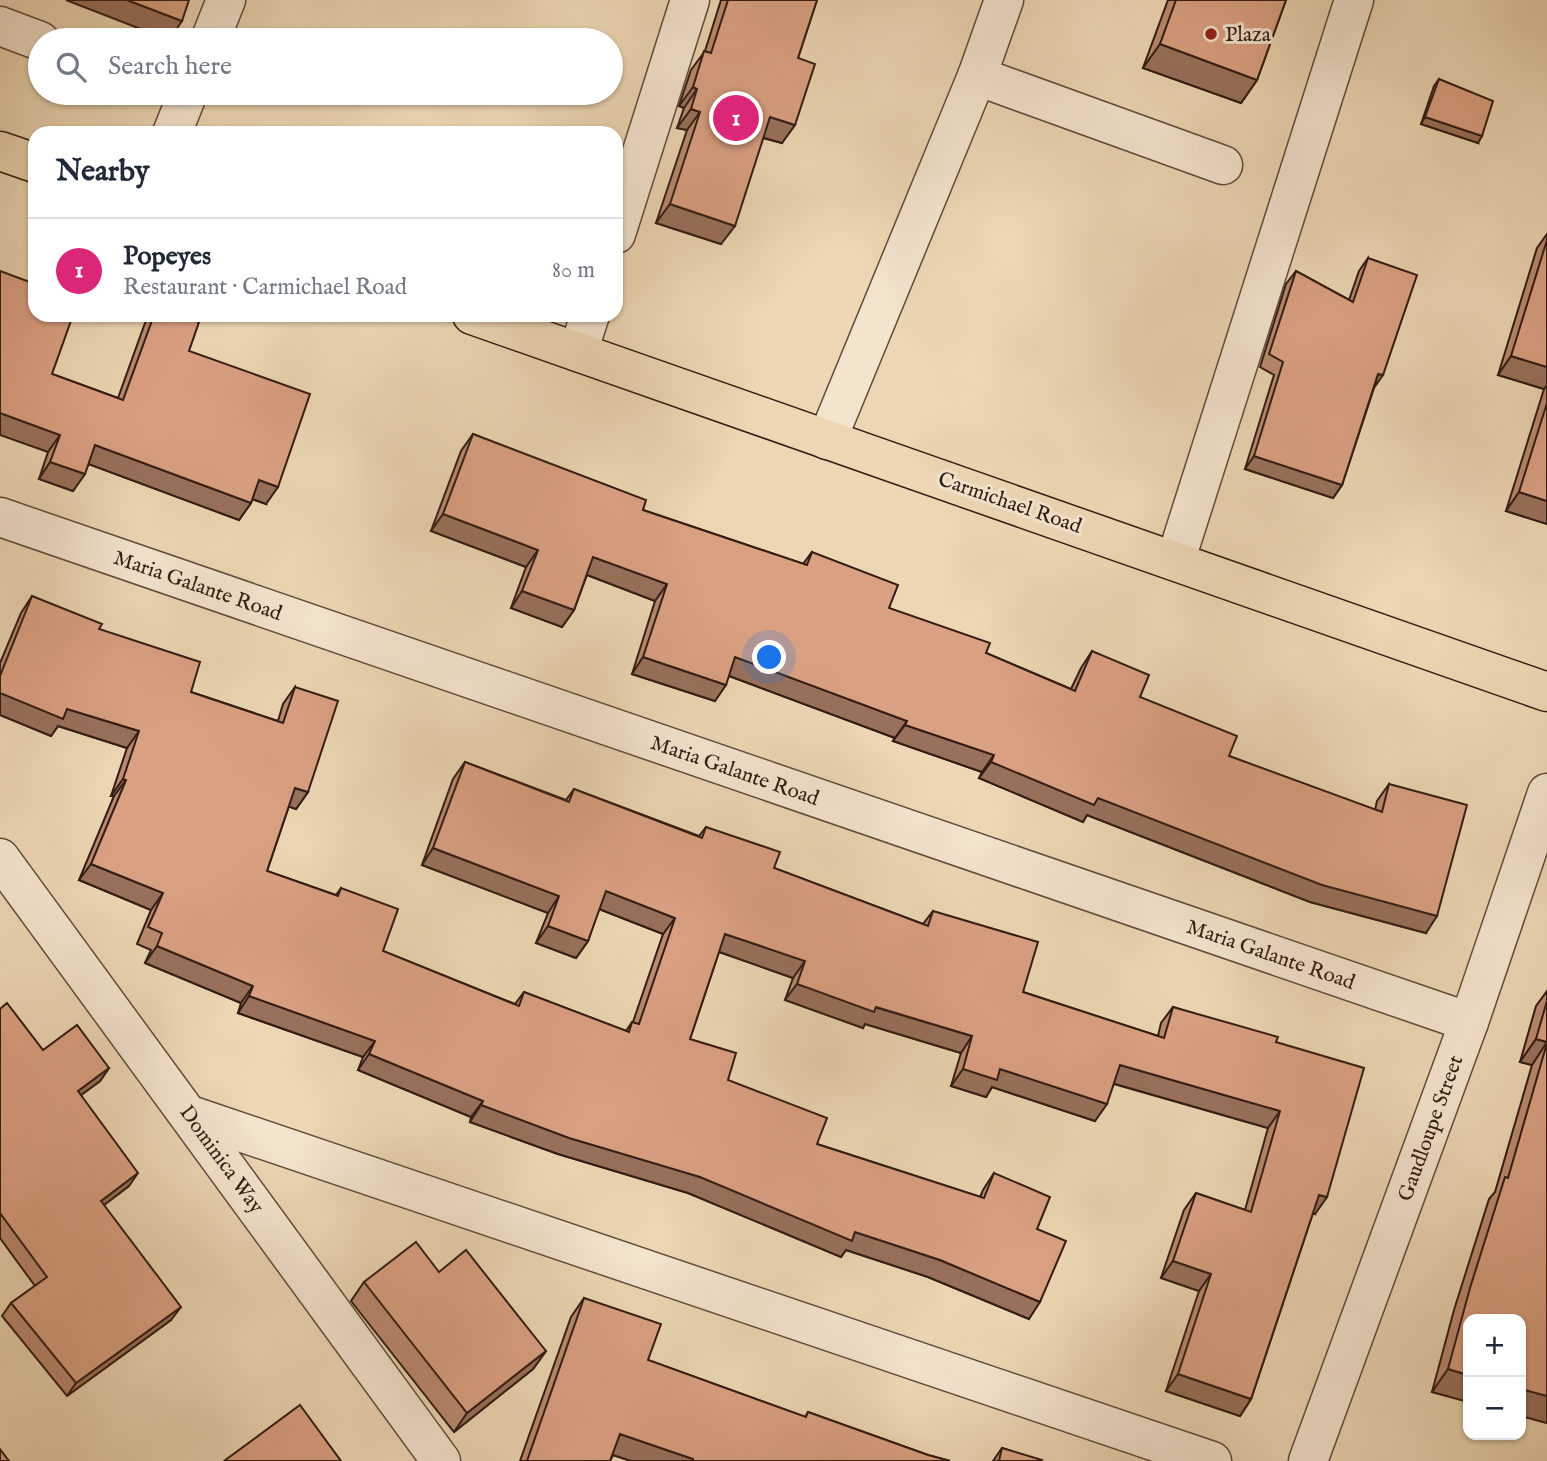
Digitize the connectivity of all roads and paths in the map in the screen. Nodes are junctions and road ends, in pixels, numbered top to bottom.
1 (226, 0) edge
2 (690, 0) edge
3 (1004, 0) edge
4 (1354, 0) edge
5 (0, 26) edge
6 (215, 28) edge
7 (28, 36) edge
8 (977, 76) junction
9 (180, 105) edge
10 (174, 126) edge
11 (0, 151) edge
12 (28, 161) edge
13 (1223, 165) dead end
14 (623, 211) edge
15 (492, 322) edge
16 (588, 322) edge
17 (578, 352) junction
18 (827, 440) junction
19 (0, 517) edge
20 (1176, 559) junction
21 (1547, 692) edge
22 (1547, 793) edge
23 (0, 858) edge
24 (1469, 1022) junction
25 (190, 1115) junction
26 (441, 1461) edge
27 (1213, 1461) edge
28 (1308, 1461) edge

1 - 6 street
2 - 14 street
3 - 8 street
4 - 20 street
5 - 7 street
8 - 13 street
8 - 18 street
9 - 10 street
11 - 12 main road
15 - 17 main road, Carmichael Road
16 - 17 street
17 - 18 main road, Carmichael Road
18 - 20 main road, Carmichael Road
19 - 24 street, Maria Galante Road
20 - 21 main road, Carmichael Road
22 - 24 street, Gaudloupe Street
23 - 25 street, Dominica Way
24 - 28 street, Gaudloupe Street
25 - 26 street, Dominica Way
25 - 27 street

